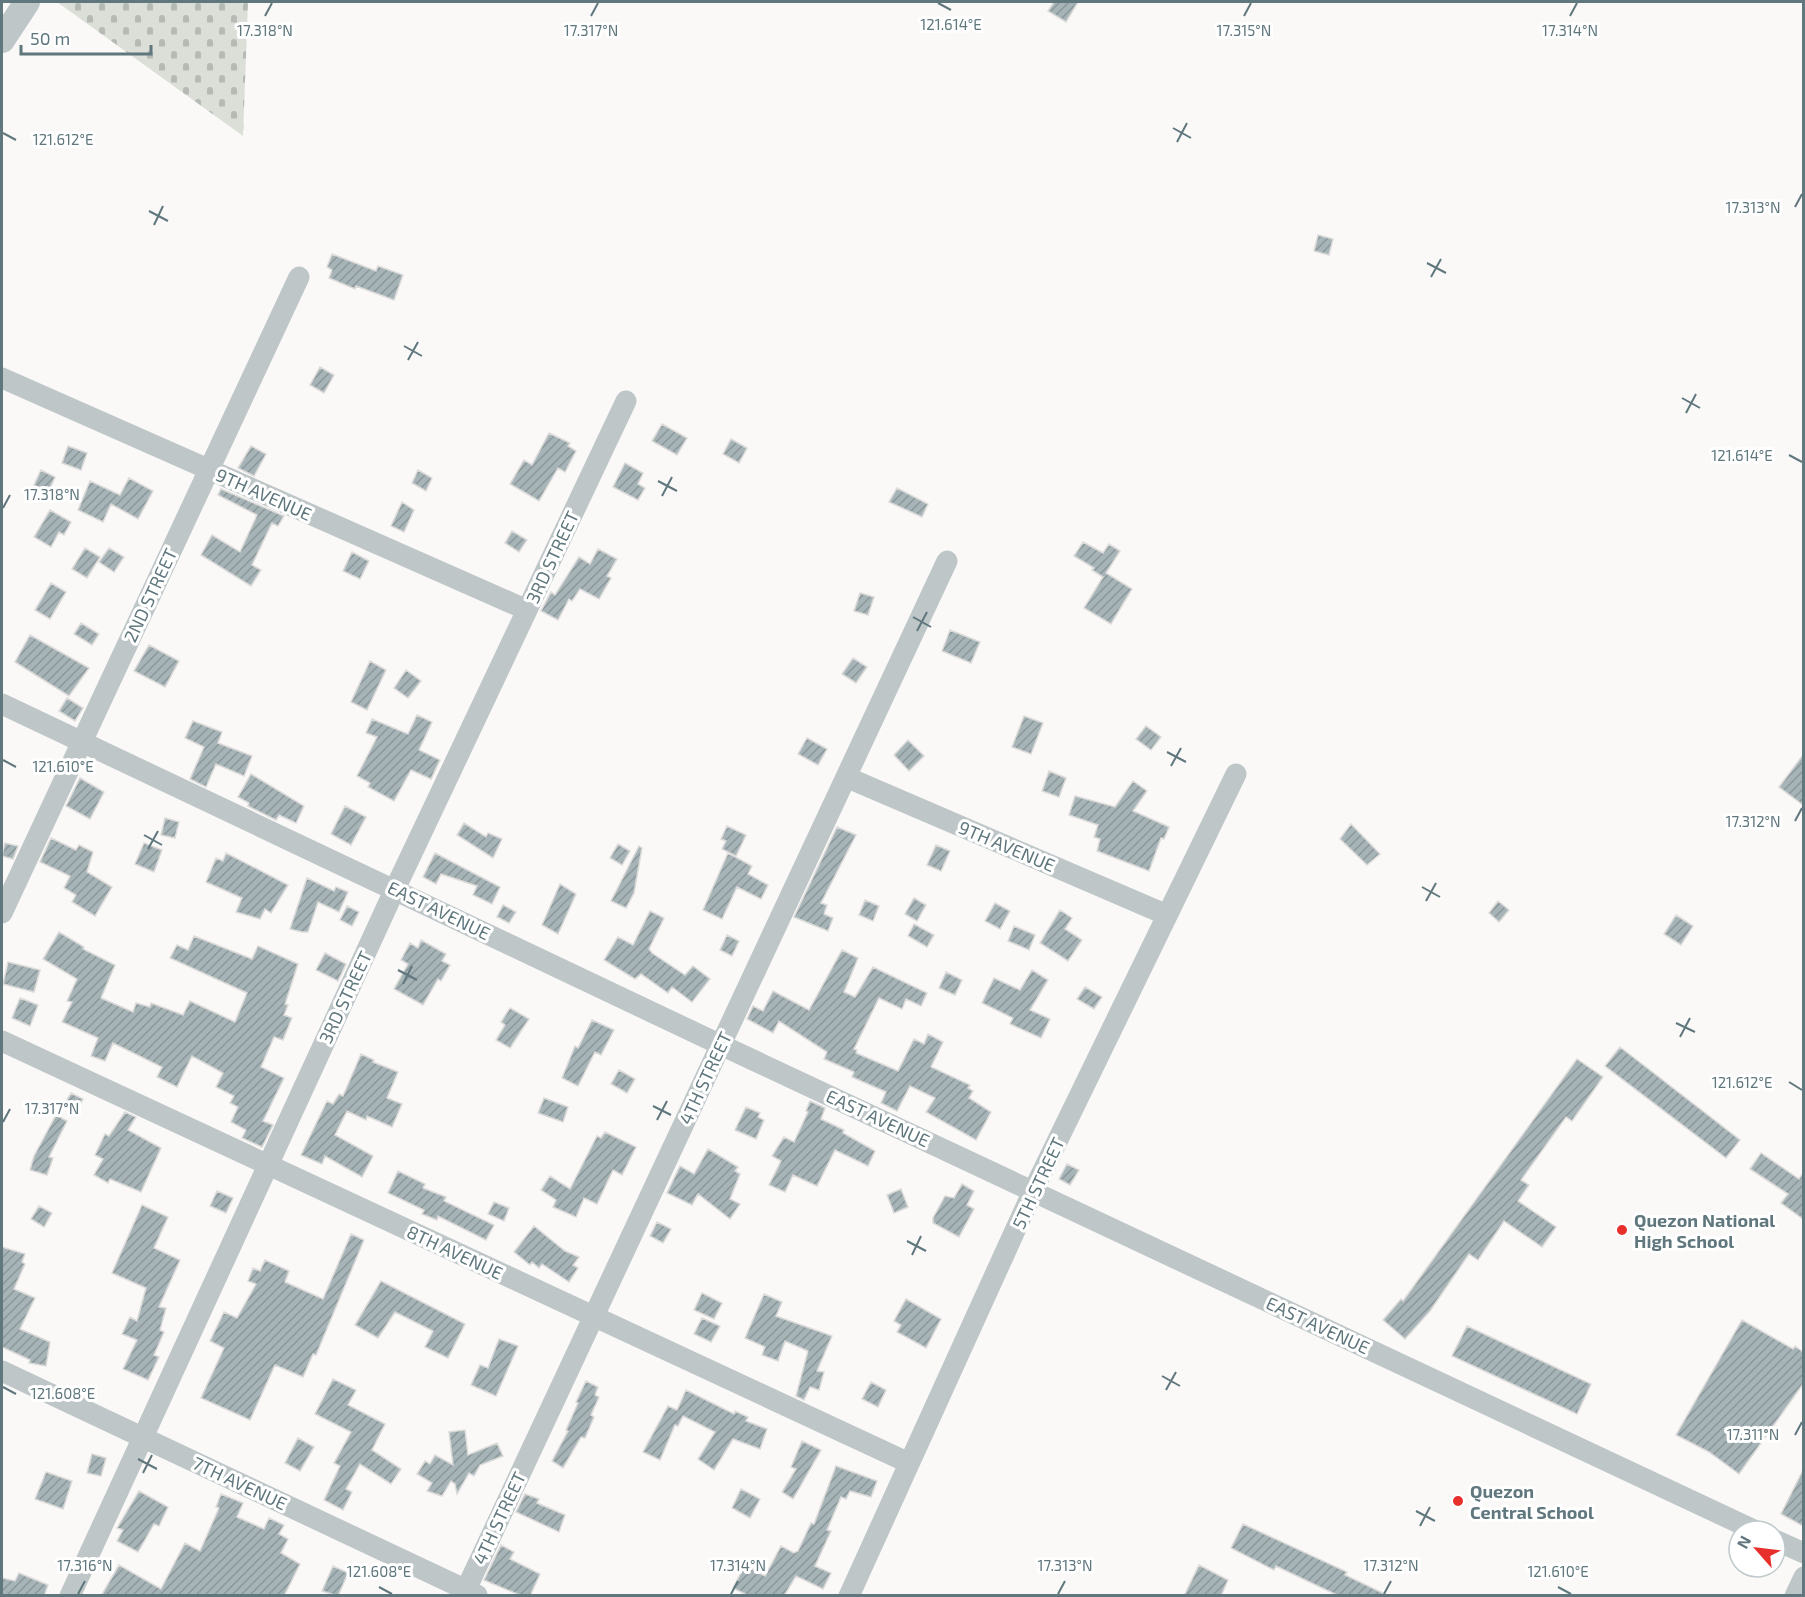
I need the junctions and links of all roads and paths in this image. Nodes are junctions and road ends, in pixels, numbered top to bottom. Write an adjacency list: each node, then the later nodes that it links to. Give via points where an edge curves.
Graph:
1 (27, 2): 2 (street)
2 (2, 40)
3 (298, 277): 6 (street, 2ND STREET)
4 (2, 378): 6 (street, 9TH AVENUE)
5 (626, 401): 8 (street, 3RD STREET)
6 (208, 470): 8 (street, 9TH AVENUE); 10 (street, 2ND STREET)
7 (947, 561): 12 (street, 4TH STREET)
8 (527, 610): 13 (street, 3RD STREET)
9 (2, 704): 10 (street, EAST AVENUE)
10 (82, 741): 13 (street, EAST AVENUE); 14 (street, 2ND STREET)
11 (1236, 774): 15 (street, 5TH STREET)
12 (846, 777): 15 (street, 9TH AVENUE); 17 (street, 4TH STREET)
13 (395, 889): 17 (street, EAST AVENUE); 18 (street, 3RD STREET)
14 (2, 913)
15 (1167, 915): 19 (street, 5TH STREET)
16 (2, 1041): 18 (street, 8TH AVENUE)
17 (721, 1045): 19 (street, EAST AVENUE); 20 (street, 4TH STREET)
18 (268, 1165): 20 (street, 8TH AVENUE); 22 (street, 3RD STREET)
19 (1033, 1191): 23 (street, 5TH STREET); 24 (street, EAST AVENUE)
20 (594, 1316): 23 (street, 8TH AVENUE); 28 (street, 4TH STREET)
21 (2, 1371): 22 (street, 7TH AVENUE)
22 (143, 1438): 28 (street, 7TH AVENUE); 29 (street, 3RD STREET)
23 (909, 1463): 30 (street, 5TH STREET)
24 (1730, 1519)
25 (1787, 1546): 26 (street)
26 (1803, 1553)
27 (1803, 1577): 31 (street)
28 (469, 1594)
29 (70, 1596)
30 (849, 1596)
31 (1795, 1596)

